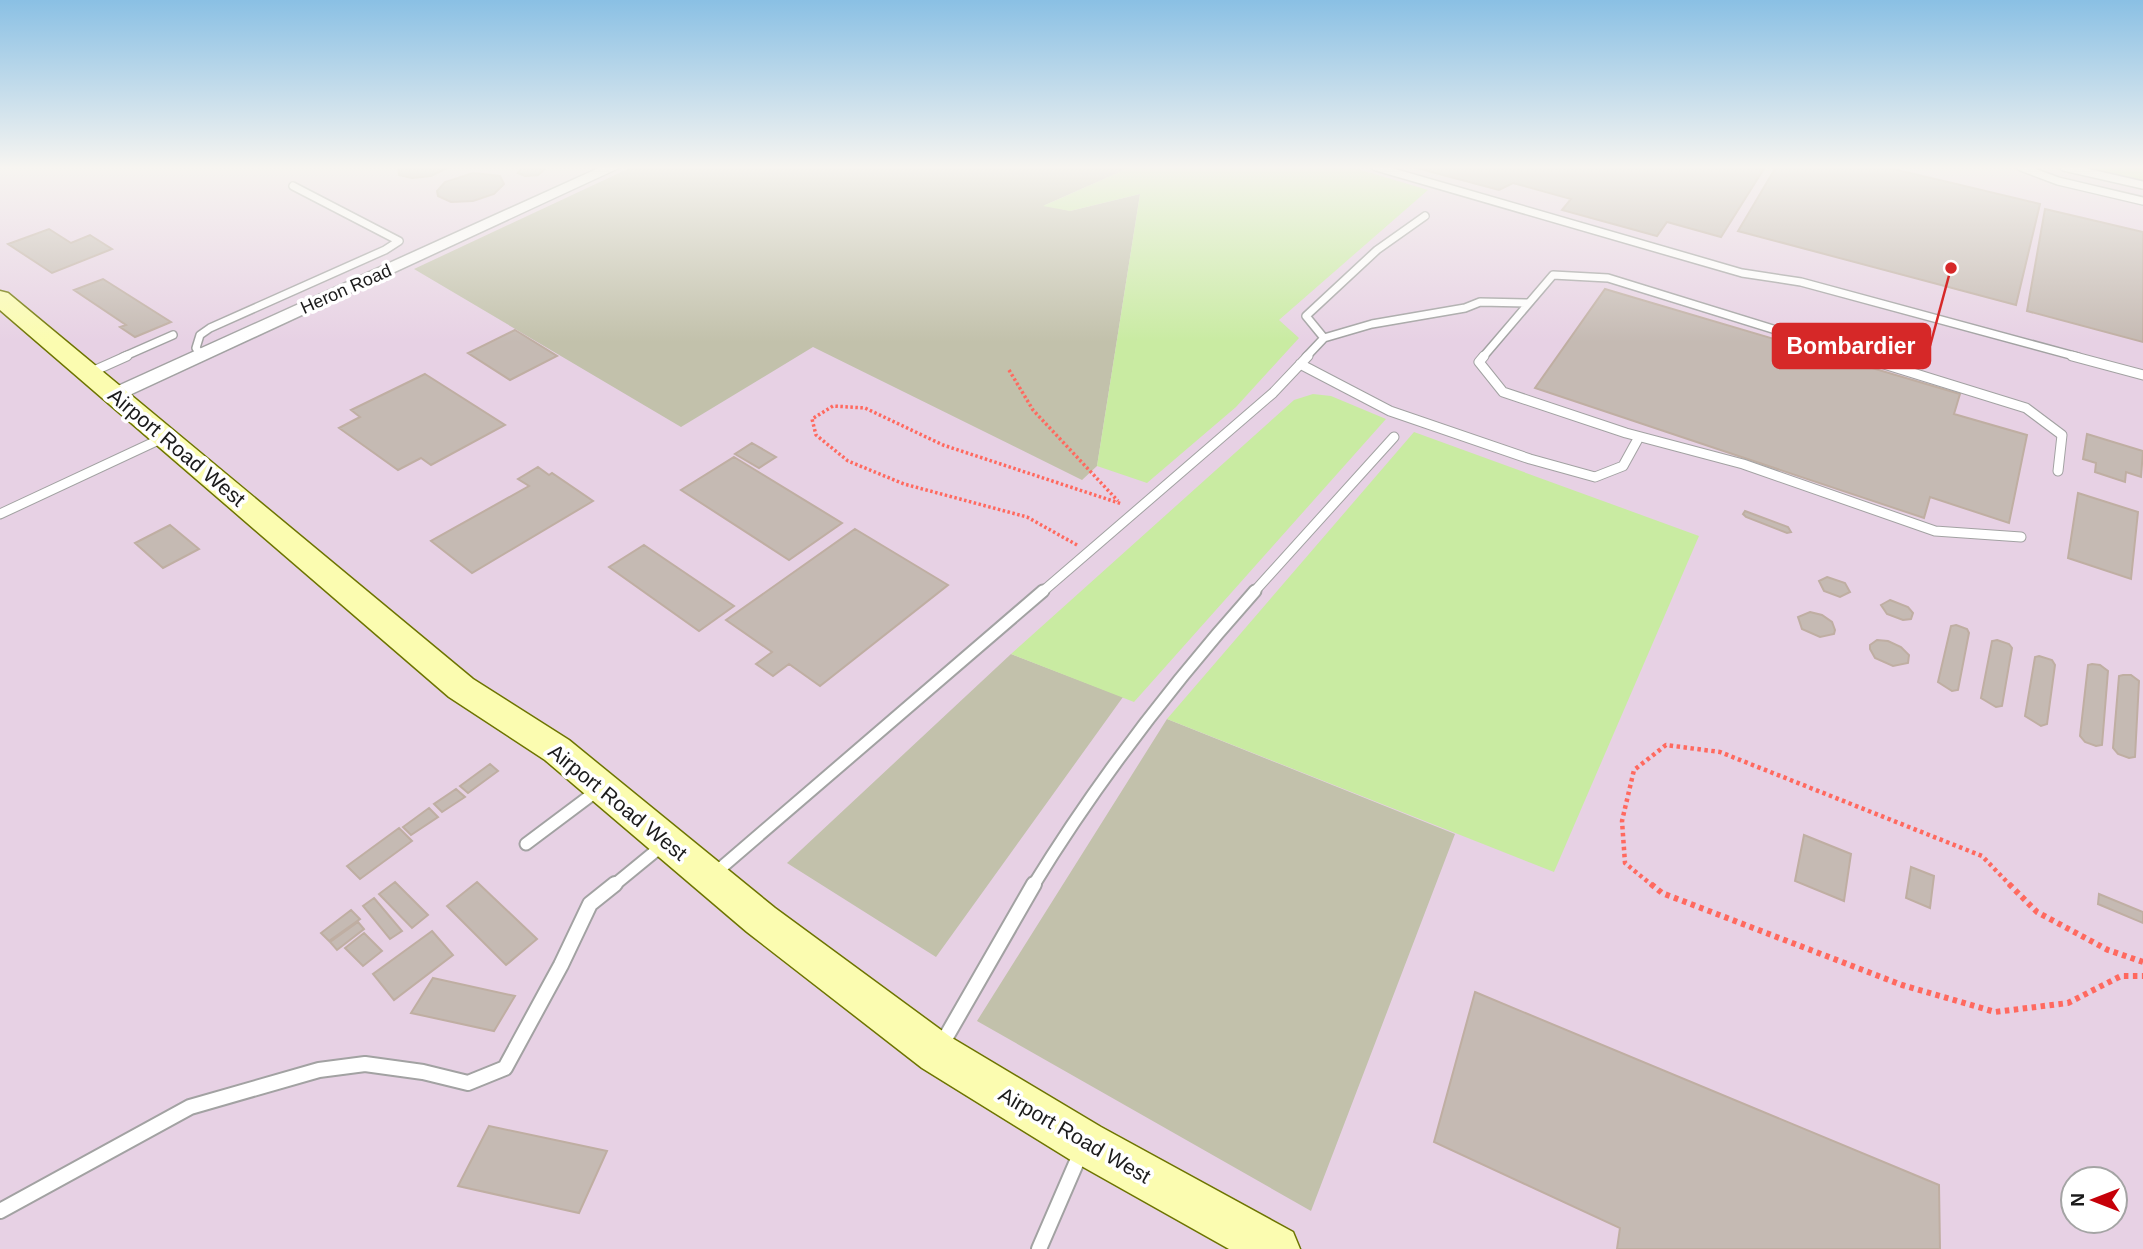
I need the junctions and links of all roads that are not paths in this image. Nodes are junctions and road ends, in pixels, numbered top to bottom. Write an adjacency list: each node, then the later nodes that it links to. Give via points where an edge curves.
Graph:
1 (369, 225): 9 (lane, via 399,241 210,328 200,335 196,348)
2 (486, 225): 9 (street, Heron Road)
3 (1410, 225): 8 (lane, via 1306,316)
4 (1575, 225): 11 (lane, via 1742,274 1801,282)
5 (0, 298): 12 (street, Airport Road West)
6 (1527, 303): 8 (lane, via 1480,302); 13 (lane, via 1479,362 1503,392); 16 (lane, via 1553,275 1608,278 2026,408 2062,435)
7 (173, 335): 12 (lane)
8 (1324, 338): 10 (lane)
9 (201, 355): 12 (street, Heron Road)
10 (1300, 364): 13 (lane, via 1390,411 1595,477 1623,467); 22 (lane, via 1273,393)
11 (2143, 375)
12 (102, 384): 14 (street, Airport Road West)
13 (1639, 436): 18 (lane, via 1743,464 1935,531)
14 (165, 437): 17 (lane); 19 (street, Airport Road West, via 461,688 557,750)
15 (1394, 437): 23 (lane, via 1133,736 1003,933)
16 (2058, 471)
17 (0, 514)
18 (2021, 537)
19 (603, 786): 20 (street, Airport Road West); 21 (lane)
20 (667, 841): 22 (street, Airport Road West); 25 (lane, via 590,904 505,1068 468,1083 365,1064 318,1070 190,1107)
21 (526, 844)
22 (710, 878): 23 (street, Airport Road West)
23 (937, 1053): 24 (street, Airport Road West)
24 (1085, 1143): 26 (lane); 27 (street, Airport Road West)
25 (0, 1211)
26 (1039, 1249)
27 (1276, 1249)

